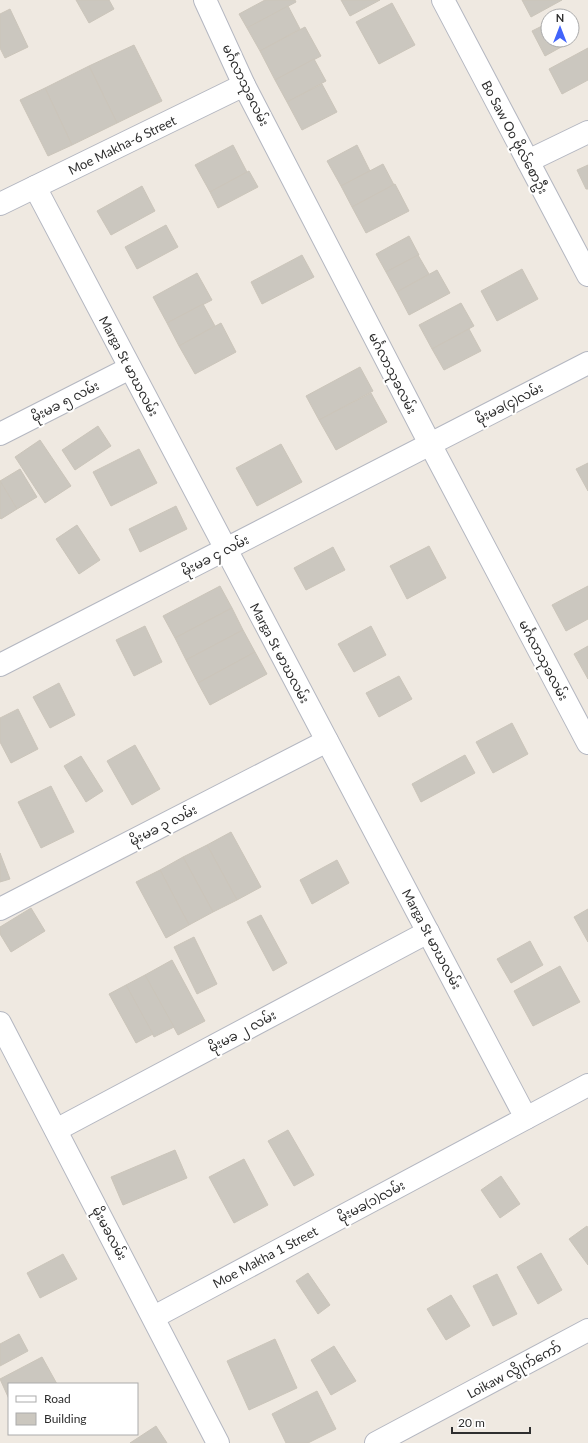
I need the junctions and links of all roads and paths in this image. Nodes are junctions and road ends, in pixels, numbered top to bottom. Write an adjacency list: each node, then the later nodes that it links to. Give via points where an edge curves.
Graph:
1 (205, 0): 3 (street, မင်္ဂလာသုခလမ်း)
2 (442, 0): 5 (street, Bo Saw Oo ဗိုလ်စောဦး)
3 (244, 85): 6 (street, Moe Makha-6 Street); 12 (street, မင်္ဂလာသုခလမ်း)
4 (588, 132): 5 (street)
5 (528, 162): 8 (street, Bo Saw Oo ဗိုလ်စောဦး)
6 (35, 187): 7 (street, Moe Makha-6 Street); 10 (street, Marga St မာဃလမ်း)
7 (0, 204)
8 (588, 275)
9 (588, 363): 12 (street, မိုးမခ(၄)လမ်း)
10 (130, 368): 11 (street, မိုးမခ ၅ လမ်း); 13 (street, Marga St မာဃလမ်း)
11 (0, 434)
12 (430, 444): 13 (street, မိုးမခ ၄ လမ်း); 16 (street, မင်္ဂလာသုခလမ်း)
13 (226, 549): 14 (street, မိုးမခ ၄ လမ်း); 15 (street, Marga St မာဃလမ်း)
14 (0, 665)
15 (327, 741): 17 (street, မိုးမခ ၃ လမ်း); 18 (street, Marga St မာဃလမ်း)
16 (588, 742)
17 (0, 909)
18 (428, 932): 21 (street, Marga St မာဃလမ်း); 22 (street, မိုးမခ ၂ လမ်း)
19 (0, 1023): 22 (street, မိုးမခလမ်း)
20 (588, 1085): 21 (street, Moe Makha 1 Street); 23 (street, မိုးမခ(၁)လမ်း)
21 (526, 1118): 23 (street, Moe Makha 1 Street)
22 (56, 1130): 23 (street, မိုးမခလမ်း)
23 (154, 1317): 25 (street, မိုးမခလမ်း)
24 (588, 1330): 26 (street, Loikaw လွိုက်ကော်)
25 (218, 1443)
26 (376, 1443)

